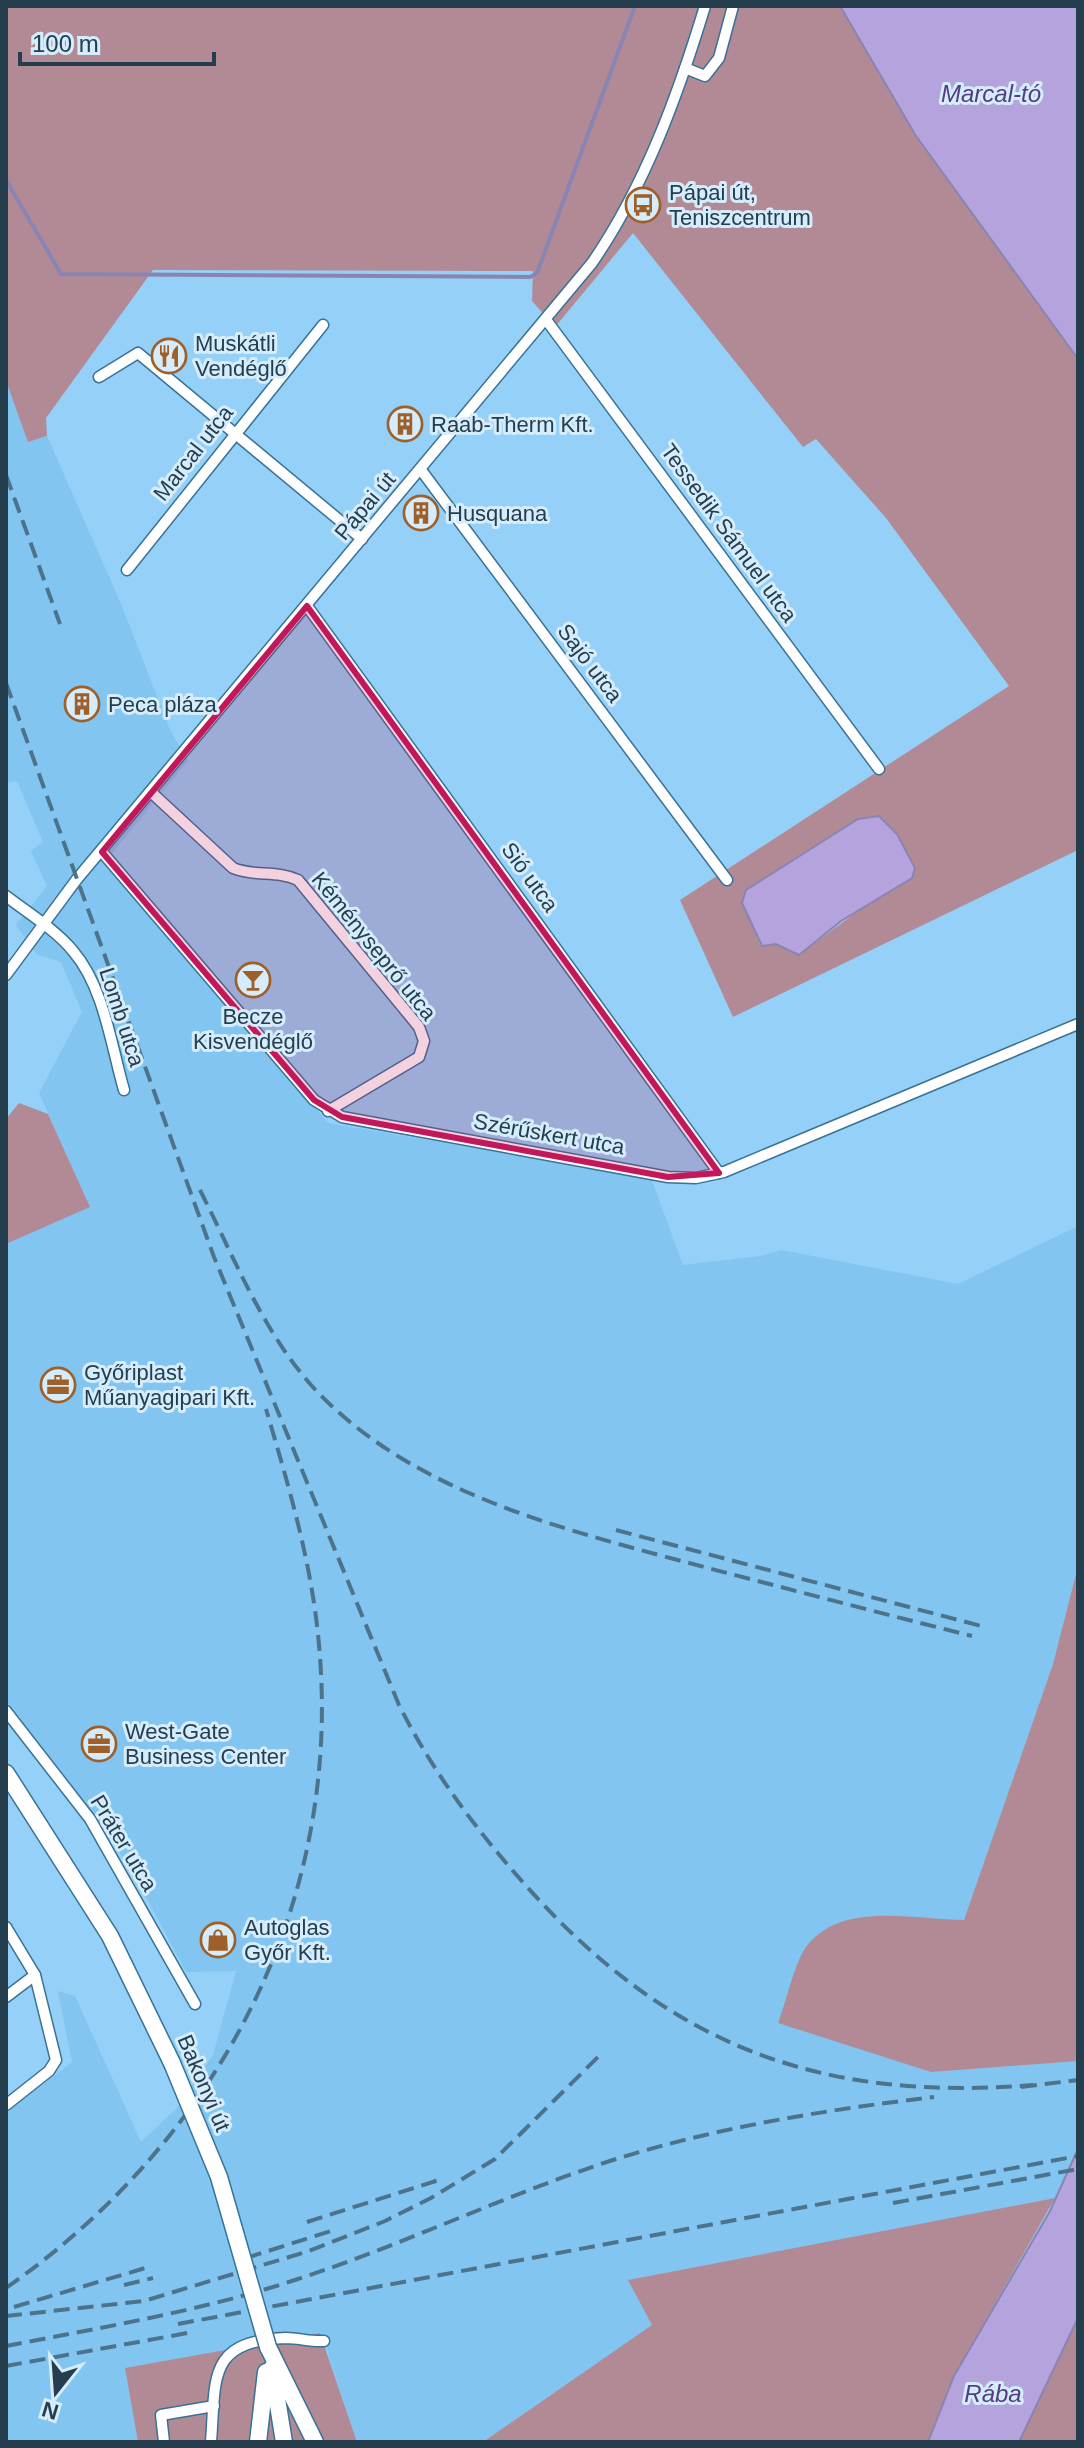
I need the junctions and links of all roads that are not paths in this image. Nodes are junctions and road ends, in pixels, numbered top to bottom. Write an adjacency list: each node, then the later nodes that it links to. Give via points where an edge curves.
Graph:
1 (705, 6): 3 (street, Pápai út)
2 (733, 6): 3 (street, via 719,58 705,76)
3 (685, 68): 4 (street, Pápai út, via 621,221)
4 (547, 321): 8 (street, Pápai út); 12 (street, Tessedik Sámuel utca)
5 (323, 325): 7 (street, Marcal utca)
6 (99, 377): 7 (street, via 138,353)
7 (233, 433): 9 (street); 10 (street, Marcal utca)
8 (421, 470): 9 (street, Pápai út); 15 (street, Sajó utca)
9 (362, 539): 11 (street, Pápai út)
10 (127, 570)
11 (307, 606): 13 (street, Pápai út); 22 (street, Sió utca)
12 (879, 769)
13 (152, 793): 14 (street, Pápai út); 21 (street, Kéményseprő utca, via 233,868 298,880 419,1027 424,1041 419,1057)
14 (102, 852): 17 (street, Pápai út); 21 (street, Szérűskert utca)
15 (727, 880)
16 (6, 896): 17 (street, Lomb utca)
17 (41, 925): 18 (street, Pápai út); 20 (street, Lomb utca, via 84,964)
18 (6, 975)
19 (1078, 1024): 22 (street, Szérűskert utca)
20 (124, 1090)
21 (328, 1111): 22 (street, Szérűskert utca, via 668,1177)
22 (719, 1173)
23 (6, 1711): 28 (street, Práter utca, via 90,1819)
24 (6, 1773): 31 (main road, Bakonyi út, bridge, via 110,1936 172,2063 219,2177)
25 (6, 1927): 26 (street)
26 (35, 1975): 27 (street); 29 (street, via 56,2060)
27 (6, 1997)
28 (195, 2004)
29 (6, 2105)
30 (324, 2341): 32 (street, via 288,2338 237,2346 223,2358)
31 (268, 2347): 35 (main road); 36 (main road, Bakonyi út); 37 (main road)
32 (214, 2406): 33 (street, via 161,2415); 34 (street)
33 (164, 2442)
34 (211, 2442)
35 (258, 2442)
36 (284, 2442)
37 (315, 2442)

